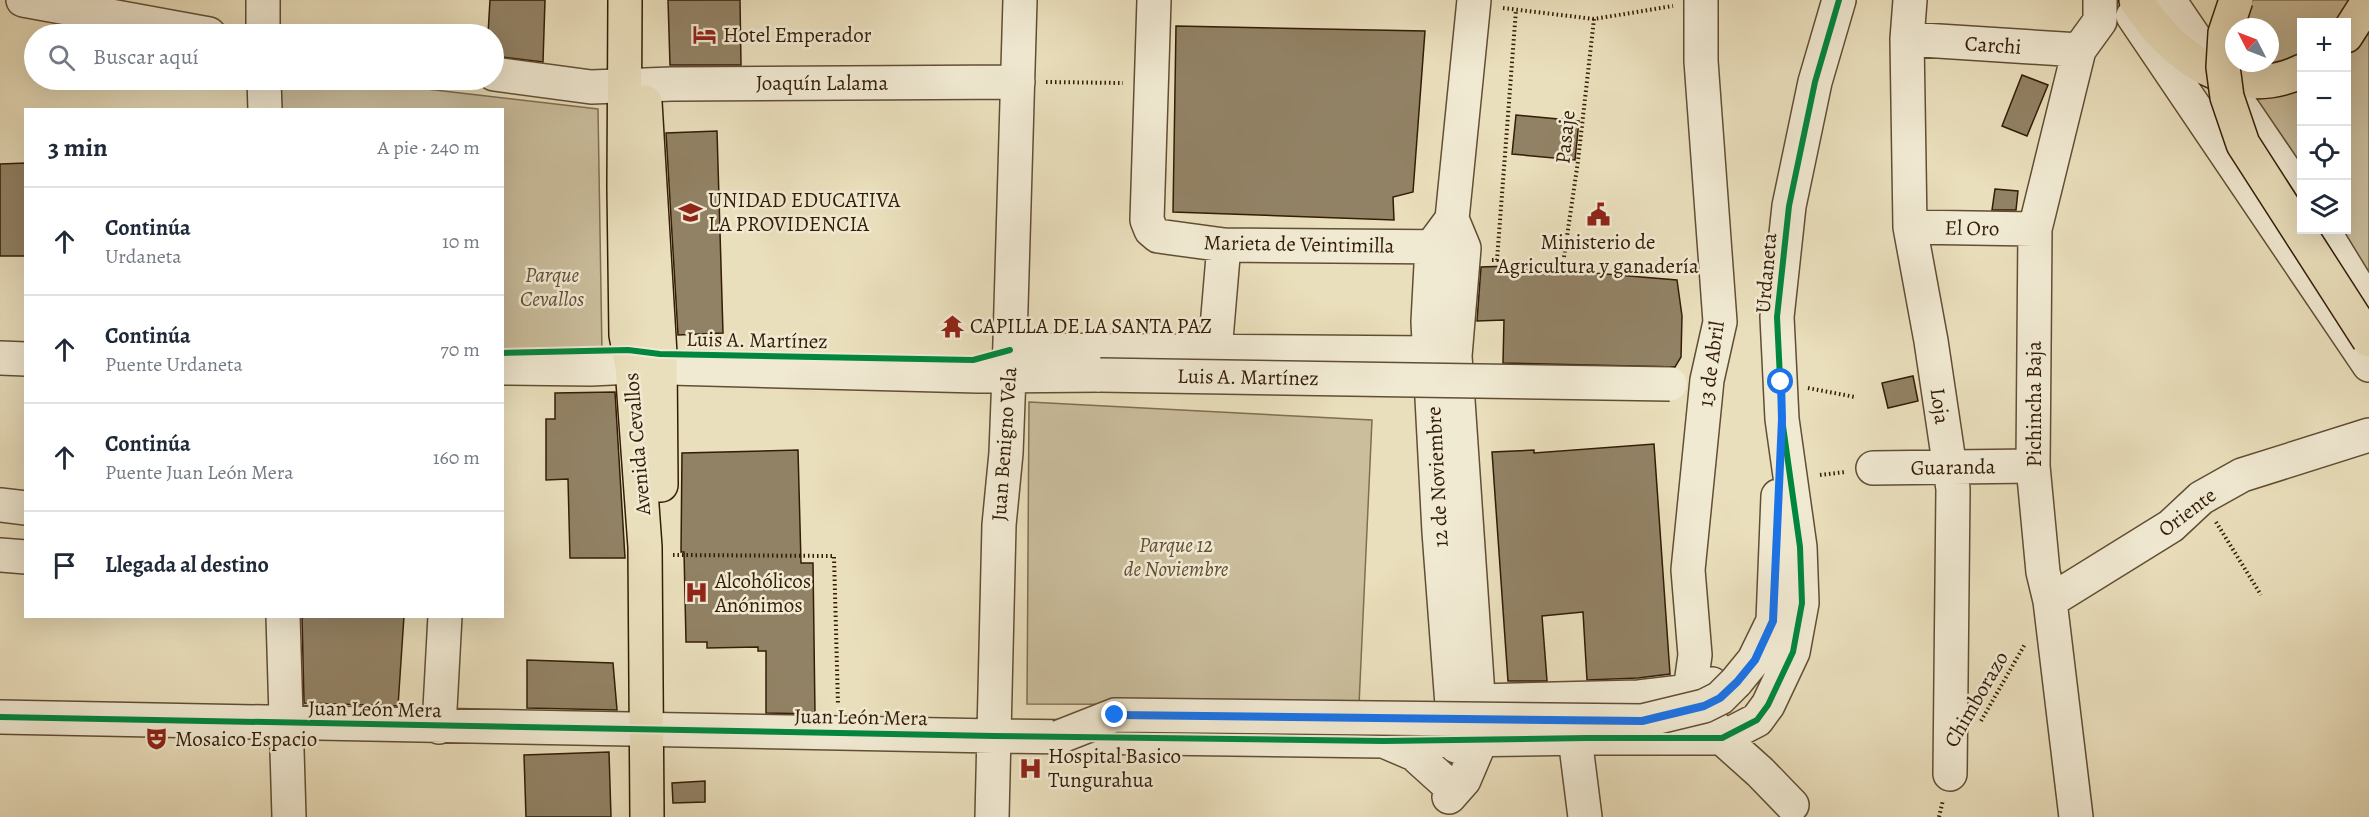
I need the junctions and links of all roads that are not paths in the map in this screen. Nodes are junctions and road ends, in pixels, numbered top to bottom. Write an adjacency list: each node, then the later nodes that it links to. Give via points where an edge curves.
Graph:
1 (23, 0): 17 (street)
2 (263, 0): 18 (street)
3 (625, 0): 26 (main road, Avenida Cevallos)
4 (645, 0): 26 (main road, Avenida Cevallos)
5 (1020, 0): 25 (street, Juan Benigno Vela)
6 (1154, 0): 34 (street, Marieta de Veintimilla, via 1147,220 1150,230 1158,236)
7 (1839, 0): 47 (street, Urdaneta, via 1815,82 1789,206 1777,317)
8 (1910, 0): 20 (street, Loja)
9 (2100, 0): 21 (street, Pichincha Baja, via 2100,21)
10 (2122, 0): 43 (street)
11 (2136, 0): 24 (main road, via 2158,31 2181,53)
12 (2169, 0): 24 (street)
13 (2236, 0): 37 (main road, bridge, via 2225,33 2223,67 2243,144)
14 (1701, 1): 46 (street, 13 de Abril, via 1701,61 1720,322)
15 (1474, 2): 33 (street, 12 de Noviembre)
16 (2368, 3): 19 (main road)
17 (154, 24)
18 (263, 24)
19 (2351, 28)
20 (1907, 39): 21 (street, Carchi); 30 (street, Loja)
21 (2079, 50): 31 (street, Pichincha Baja)
22 (2298, 72): 24 (main road, via 2270,82)
23 (504, 75): 26 (street, Joaquín Lalama, via 591,87)
24 (2220, 76): 29 (street)
25 (1018, 82): 26 (street, Joaquín Lalama); 42 (street, Juan Benigno Vela)
26 (634, 85): 45 (main road, Avenida Cevallos, via 660,354)
27 (264, 90): 28 (street)
28 (265, 108)
29 (2297, 190)
30 (1910, 227): 31 (street, El Oro); 51 (street, Loja)
31 (2035, 229): 49 (street, Pichincha Baja)
32 (2326, 234): 36 (street)
33 (1460, 242): 35 (street, Marieta de Veintimilla); 39 (street, 12 de Noviembre)
34 (1224, 245): 35 (street, Marieta de Veintimilla); 38 (street)
35 (1432, 246): 39 (street, 12 de Noviembre, via 1428,322)
36 (2369, 305)
37 (2369, 340)
38 (1215, 351): 39 (street, Luis A. Martínez); 42 (street, Luis A. Martínez)
39 (1443, 354): 62 (street, 12 de Noviembre); 73 (street, 12 de Noviembre, via 1439,532 1452,705)
40 (0, 358): 41 (street)
41 (24, 359)
42 (1010, 363): 45 (street, Luis A. Martínez); 46 (street, Luis A. Martínez, bridge, via 1100,375 1670,384); 68 (street, Juan Benigno Vela, via 999,525)
43 (2369, 365)
44 (504, 368): 45 (street, Luis A. Martínez)
45 (645, 368): 67 (main road, Avenida Cevallos, via 645,547); 67 (main road, Avenida Cevallos, via 663,555)
46 (1707, 380): 59 (street, 13 de Abril, via 1688,570)
47 (1782, 419): 60 (street, via 1773,621 1755,660); 64 (street, Urdaneta, via 1800,547 1802,603 1793,652 1768,705)
48 (2369, 435): 56 (street, Oriente, via 2242,475 2201,498 2171,526)
49 (2032, 466): 51 (street, Guaranda); 56 (street, Pichincha Baja, via 2043,572)
50 (1873, 468): 51 (street, Guaranda)
51 (1949, 468): 74 (street, Loja, via 1953,489)
52 (0, 505): 53 (street)
53 (24, 508)
54 (0, 555): 55 (street)
55 (24, 557)
56 (2050, 601): 82 (street, Pichincha Baja)
57 (283, 618): 65 (street)
58 (445, 618): 66 (street)
59 (1695, 655): 60 (street); 61 (street, 13 de Abril)
60 (1729, 681): 61 (street); 64 (street); 69 (street, bridge, via 1720,698 1704,706 1642,721 1115,715)
61 (1690, 691): 62 (street, via 1639,698); 71 (street)
62 (1478, 702): 73 (street, 12 de Noviembre)
63 (0, 717): 65 (street, Juan León Mera)
64 (1756, 720): 71 (street, Urdaneta); 76 (street)
65 (287, 723): 66 (street, Juan León Mera); 77 (street)
66 (438, 727): 67 (street, Juan León Mera)
67 (657, 730): 68 (street, Juan León Mera); 78 (main road, Avenida Cevallos); 79 (main road, Avenida Cevallos)
68 (993, 736): 69 (street, Juan León Mera); 80 (street, Juan Benigno Vela)
69 (1059, 736): 72 (street, Juan León Mera)
70 (1575, 738): 71 (street, Juan León Mera); 73 (street, Juan León Mera); 81 (street)
71 (1722, 738): 76 (street)
72 (1384, 741): 73 (street, Juan León Mera); 75 (street, via 1414,754)
73 (1469, 741): 75 (street, via 1464,780)
74 (1950, 774)
75 (1447, 799)
76 (1795, 811)
77 (289, 817)
78 (647, 817)
79 (669, 817)
80 (992, 817)
81 (1585, 817)
82 (2076, 817)

